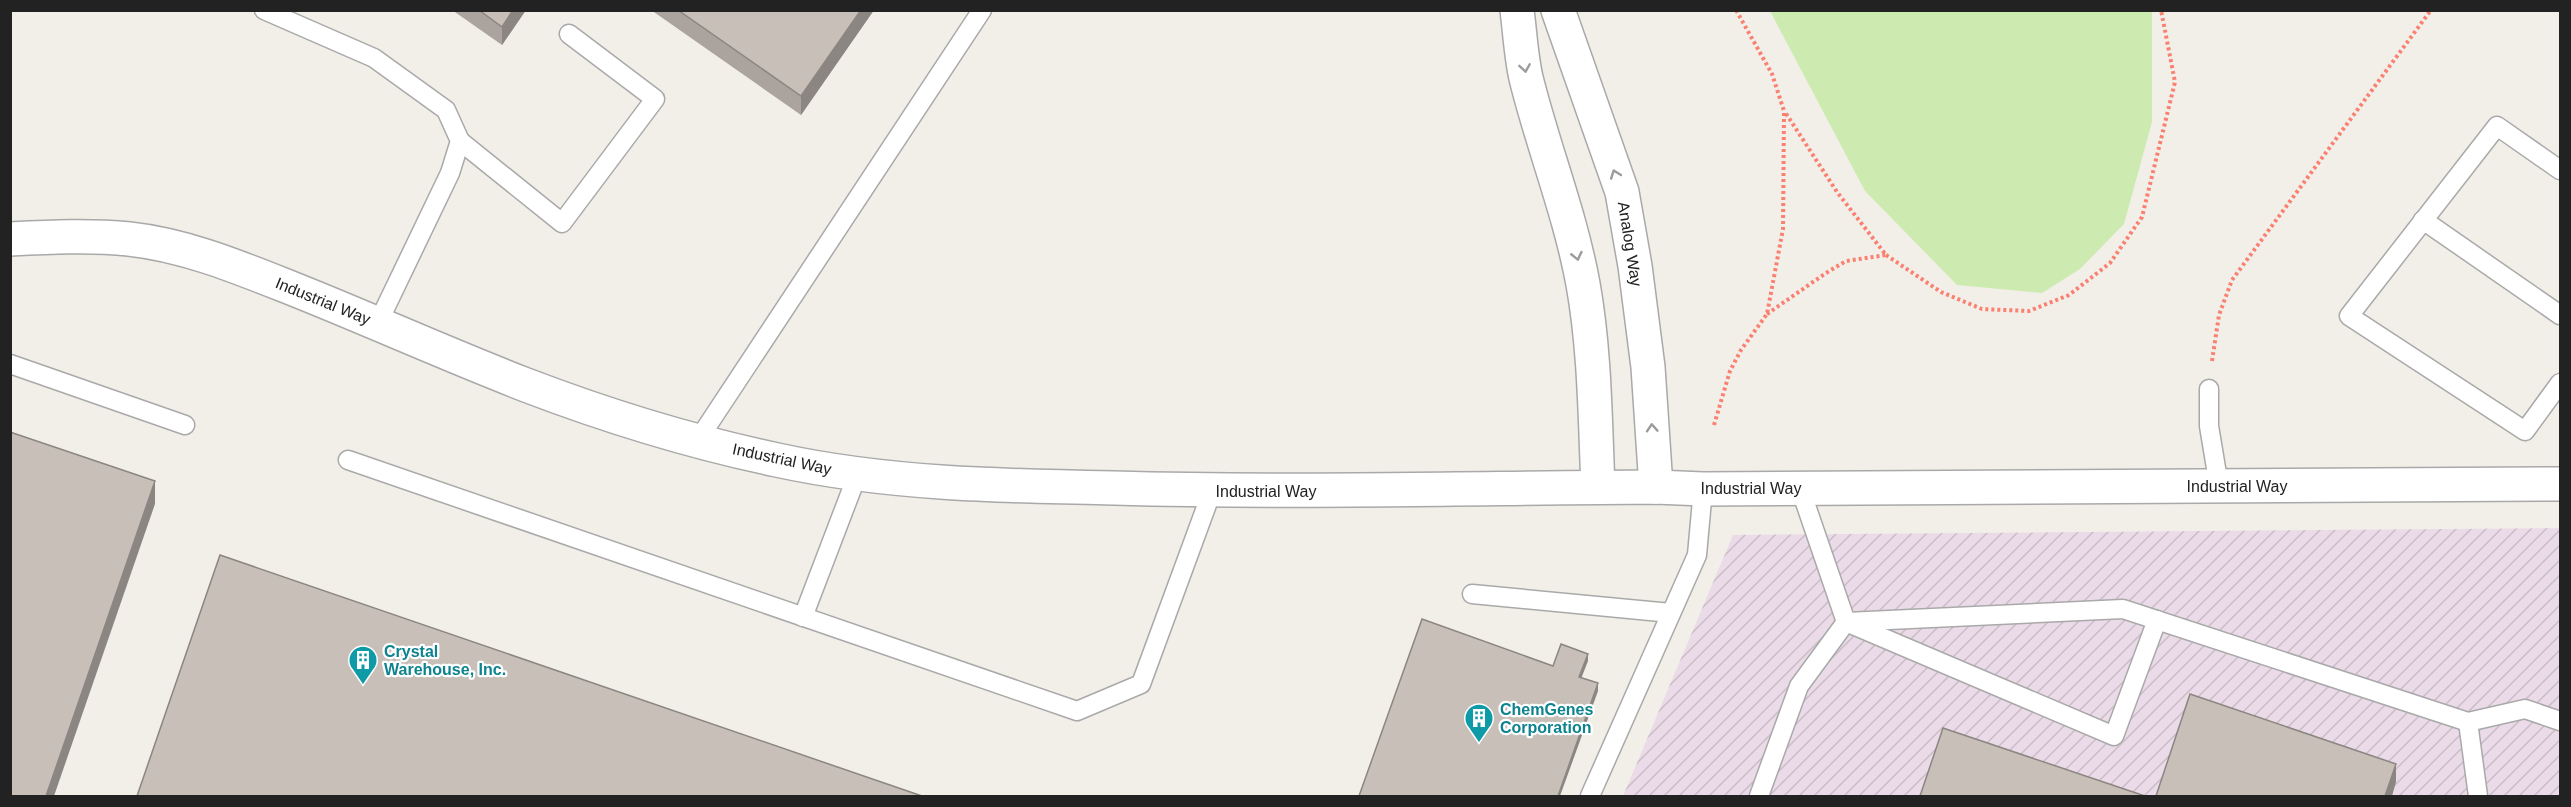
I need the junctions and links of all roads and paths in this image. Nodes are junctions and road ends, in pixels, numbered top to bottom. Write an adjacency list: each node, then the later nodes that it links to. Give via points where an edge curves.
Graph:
1 (264, 10): 10 (lane, via 374,57 446,110)
2 (982, 10): 23 (lane)
3 (1516, 10): 28 (street, one-way to 28, via 1526,76 1563,196 1583,284 1593,357)
4 (1558, 10): 29 (street, Analog Way, one-way to 4, via 1648,367 1622,192)
5 (1736, 10): 9 (path, via 1772,74)
6 (2161, 10): 14 (path, via 2175,81 2142,217 2110,263 2069,295 2029,310 2006,310 1983,309 1941,292)
7 (2432, 10): 20 (path, via 2232,280 2219,315)
8 (569, 34): 10 (lane, via 655,99 562,223)
9 (1784, 111): 14 (path, via 1837,192); 15 (path, via 1783,229)
10 (460, 141): 17 (lane, via 450,173)
11 (2560, 170): 12 (lane, via 2497,126)
12 (2423, 220): 16 (lane); 19 (lane, via 2349,316 2525,431)
13 (10, 239): 17 (street, Industrial Way, via 94,237 167,246 228,263)
14 (1886, 255): 15 (path, via 1846,261)
15 (1767, 314): 22 (path, via 1730,371)
16 (2560, 315)
17 (378, 323): 23 (street, Industrial Way, via 524,384)
18 (10, 364): 21 (lane)
19 (2560, 383)
20 (2209, 389): 27 (lane, via 2209,426)
21 (185, 425)
22 (1714, 425)
23 (698, 440): 25 (street, Industrial Way, via 777,460)
24 (348, 460): 35 (lane)
25 (858, 473): 32 (street, Industrial Way, via 1008,486); 35 (lane)
26 (2560, 484): 27 (street, Industrial Way)
27 (2219, 486): 30 (street, Industrial Way)
28 (1598, 487): 29 (street, Industrial Way); 32 (street, Industrial Way)
29 (1656, 487): 31 (street, Industrial Way)
30 (1800, 488): 31 (street, Industrial Way); 37 (lane)
31 (1703, 489): 34 (lane, via 1697,555)
32 (1212, 491): 35 (lane, via 1141,684 1077,711)
33 (1472, 594): 34 (lane)
34 (1671, 613): 40 (lane)
35 (803, 617)
36 (2157, 620): 37 (lane, via 2123,609); 37 (lane, via 2114,736); 39 (lane)
37 (1846, 622): 41 (lane, via 1799,686)
38 (2560, 721): 39 (lane, via 2525,709)
39 (2468, 722): 42 (lane)
40 (1590, 796)
41 (1759, 796)
42 (2478, 796)

